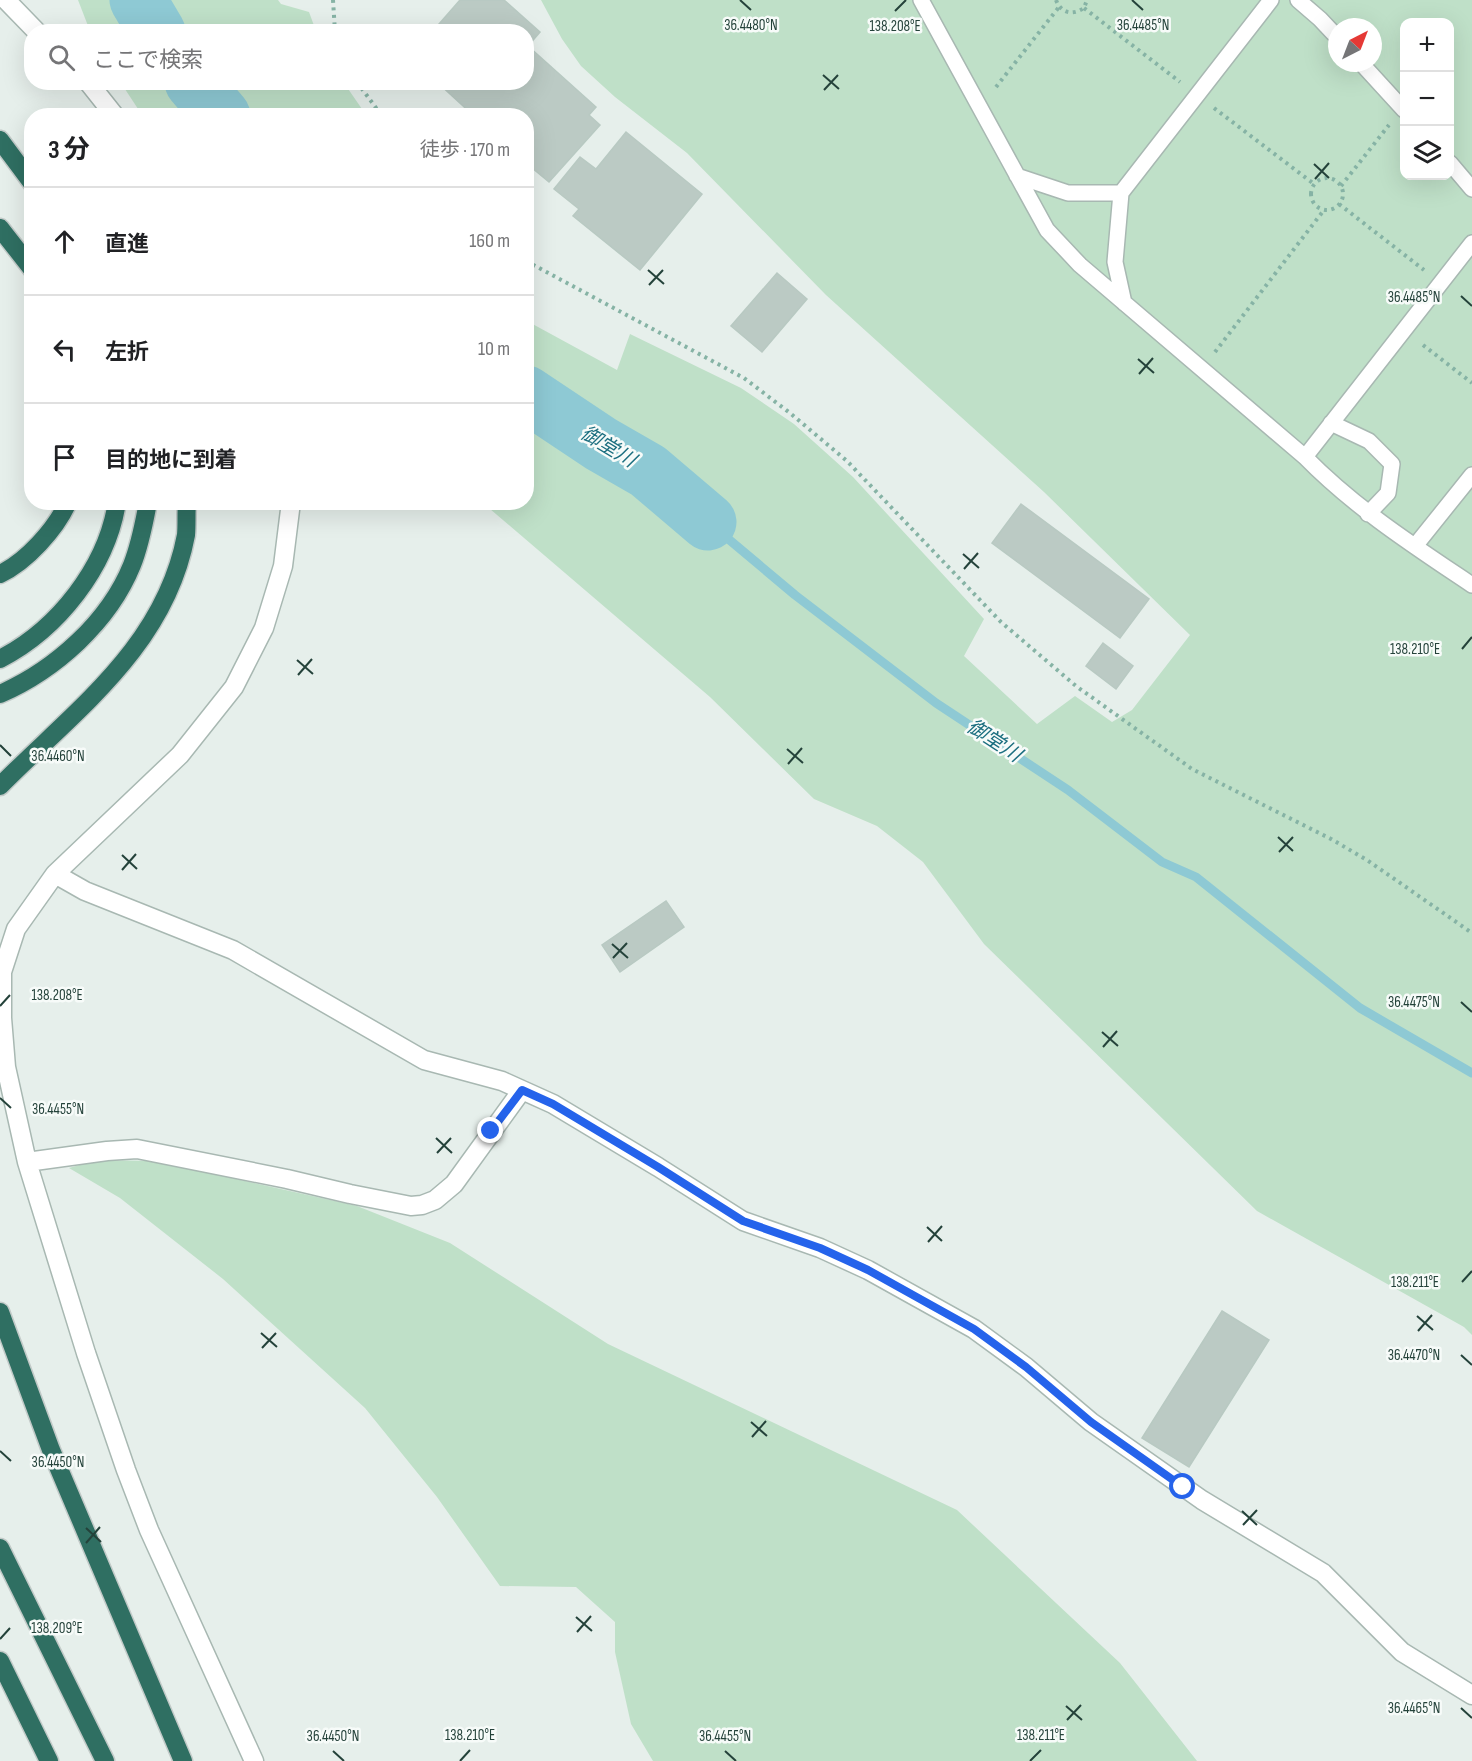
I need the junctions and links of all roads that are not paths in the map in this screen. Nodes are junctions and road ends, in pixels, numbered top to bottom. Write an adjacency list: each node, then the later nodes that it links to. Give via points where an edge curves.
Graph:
1 (6, 0): 5 (street)
2 (921, 0): 14 (lane)
3 (1271, 0): 16 (lane)
4 (1298, 0): 6 (lane)
5 (29, 24)
6 (1328, 27)
7 (1369, 72): 9 (lane)
8 (94, 90): 10 (street)
9 (1400, 105)
10 (108, 108)
11 (0, 140): 13 (highway)
12 (1454, 169): 15 (lane)
13 (24, 172)
14 (1017, 176): 16 (lane, via 1068,193); 20 (lane, via 1047,230)
15 (1472, 189)
16 (1121, 193): 20 (lane, via 1115,261)
17 (0, 228): 19 (highway)
18 (1472, 243): 21 (lane)
19 (24, 260)
20 (1124, 303): 22 (lane)
21 (1331, 423): 22 (lane); 29 (lane, via 1369,441 1392,464 1388,493)
22 (1305, 457): 29 (lane)
23 (1472, 475): 30 (lane)
24 (65, 510): 31 (highway, via 38,546)
25 (116, 510): 33 (highway, via 99,557 79,590 52,621)
26 (146, 510): 34 (highway, via 131,566 111,602 86,634 52,664)
27 (186, 510): 35 (highway, via 186,533 176,573 161,609 138,645 110,679)
28 (290, 510): 36 (street, via 283,566 264,628 234,687 180,755)
29 (1368, 514): 30 (lane)
30 (1415, 546): 32 (lane)
31 (0, 574)
32 (1472, 585)
33 (0, 659)
34 (0, 694)
35 (0, 786)
36 (55, 874): 37 (street, via 85,891 233,950 424,1060); 38 (street, via 16,929 2,972 6,1067)
37 (522, 1090): 38 (street, via 454,1184 422,1205 411,1206 137,1149); 42 (street, via 553,1104 743,1221 858,1265 974,1329 1091,1422 1202,1500 1323,1573 1402,1652)
38 (27, 1162): 46 (street, via 126,1470 149,1530)
39 (0, 1312): 45 (highway, via 51,1450)
40 (0, 1548): 44 (highway)
41 (0, 1661): 43 (highway)
42 (1472, 1695)
43 (49, 1761)
44 (105, 1761)
45 (183, 1761)
46 (254, 1761)

